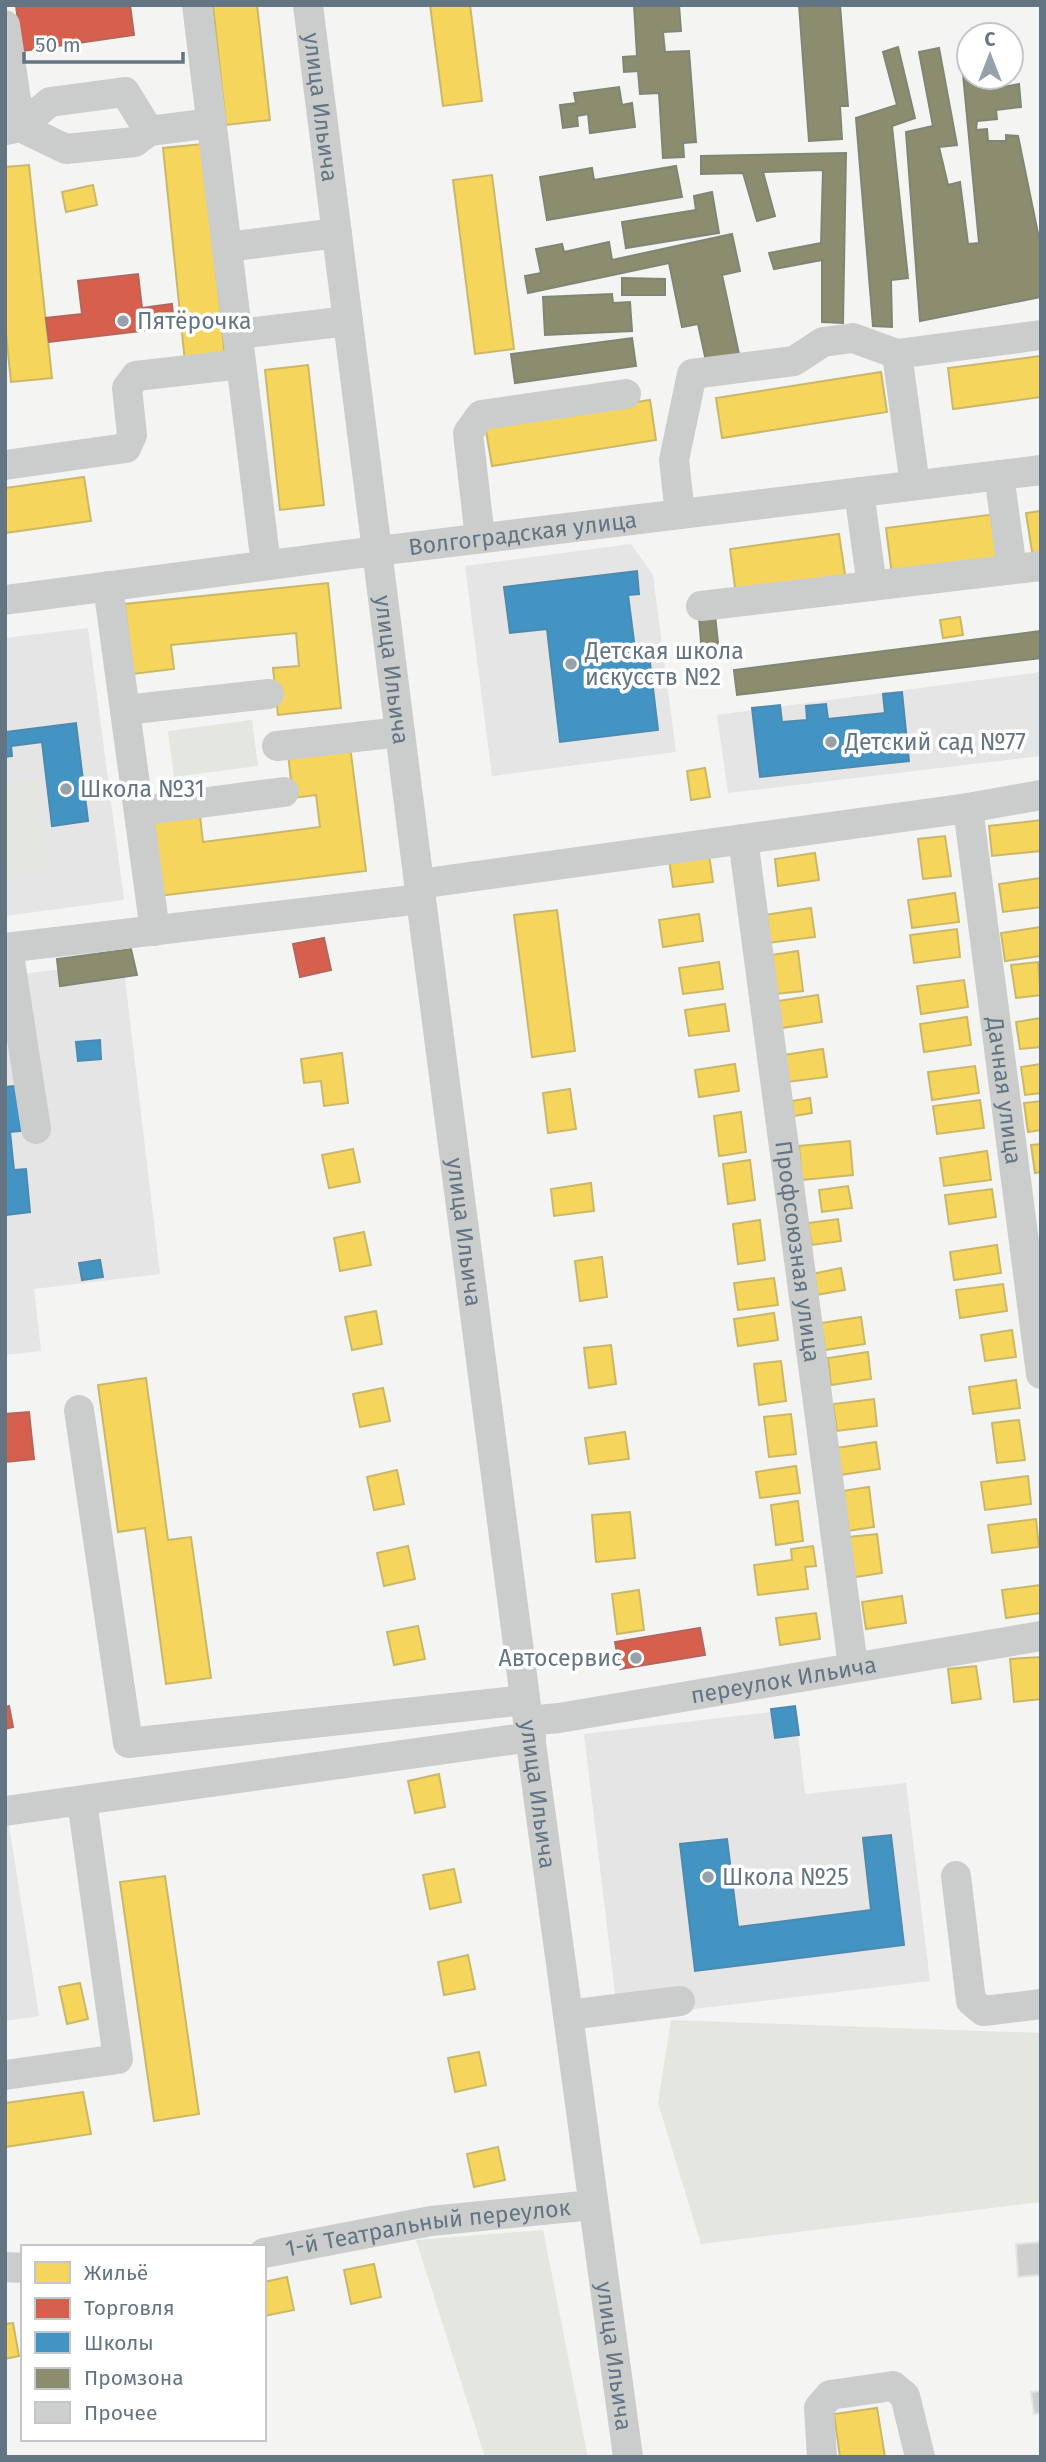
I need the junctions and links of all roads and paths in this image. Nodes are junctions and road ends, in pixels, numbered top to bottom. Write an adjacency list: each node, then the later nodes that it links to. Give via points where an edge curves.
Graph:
1 (197, 5): 4 (street)
2 (308, 5): 7 (street, улица Ильича)
3 (5, 25): 5 (street)
4 (212, 123): 6 (street); 8 (street)
5 (12, 128): 6 (street, via 66,149 135,142); 6 (street, via 50,102 125,92)
6 (149, 131)
7 (337, 233): 8 (street); 9 (street, улица Ильича)
8 (227, 247): 10 (street)
9 (348, 321): 10 (street); 22 (street, улица Ильича)
10 (238, 334): 13 (street)
11 (1041, 335): 12 (street)
12 (897, 354): 18 (street); 20 (street, via 853,338 823,342 794,361 692,374 674,460)
13 (241, 364): 15 (street, via 136,376 127,388 132,435 126,448); 23 (street)
14 (626, 394): 21 (street, via 481,415 468,433)
15 (5, 465)
16 (1041, 470): 17 (street, Волгоградская улица)
17 (999, 475): 18 (street, Волгоградская улица); 24 (street)
18 (915, 485): 19 (street, Волгоградская улица)
19 (859, 492): 20 (street, Волгоградская улица); 26 (street)
20 (680, 514): 21 (street, Волгоградская улица)
21 (480, 538): 22 (street, Волгоградская улица)
22 (377, 551): 23 (street, Волгоградская улица); 31 (street, улица Ильича)
23 (266, 565): 25 (street, Волгоградская улица)
24 (1026, 568): 26 (street)
25 (108, 586): 27 (street, Волгоградская улица); 30 (street)
26 (872, 586): 28 (street)
27 (5, 600)
28 (701, 606)
29 (269, 694): 30 (street)
30 (125, 710): 36 (street)
31 (400, 732): 32 (street); 38 (street, улица Ильича)
32 (276, 746)
33 (284, 792): 36 (street)
34 (1041, 795): 35 (street)
35 (968, 808): 37 (street); 43 (street, Дачная улица)
36 (139, 811): 39 (street)
37 (743, 839): 38 (street); 46 (street, Профсоюзная улица)
38 (420, 892): 39 (street); 47 (street, улица Ильича)
39 (155, 930): 40 (street)
40 (7, 948): 41 (street)
41 (17, 1081): 42 (street)
42 (36, 1129)
43 (1041, 1374)
44 (79, 1410): 47 (street, via 128,1744)
45 (1041, 1636): 46 (street, переулок Ильича)
46 (853, 1666): 47 (street, переулок Ильича, via 559,1718)
47 (528, 1719): 48 (street); 53 (street, улица Ильича)
48 (82, 1801): 49 (street); 54 (street, via 118,2059)
49 (5, 1811)
50 (956, 1876): 52 (street, via 971,2001 983,2011)
51 (680, 2001): 53 (street)
52 (1041, 2004)
53 (568, 2015): 55 (street, улица Ильича)
54 (5, 2075)
55 (593, 2205): 56 (street, 1-й Театральный переулок, via 431,2221); 57 (street, улица Ильича)
56 (266, 2253)
57 (628, 2457)
58 (822, 2457): 59 (street, via 818,2408 830,2395 893,2386 905,2396)
59 (920, 2457)

